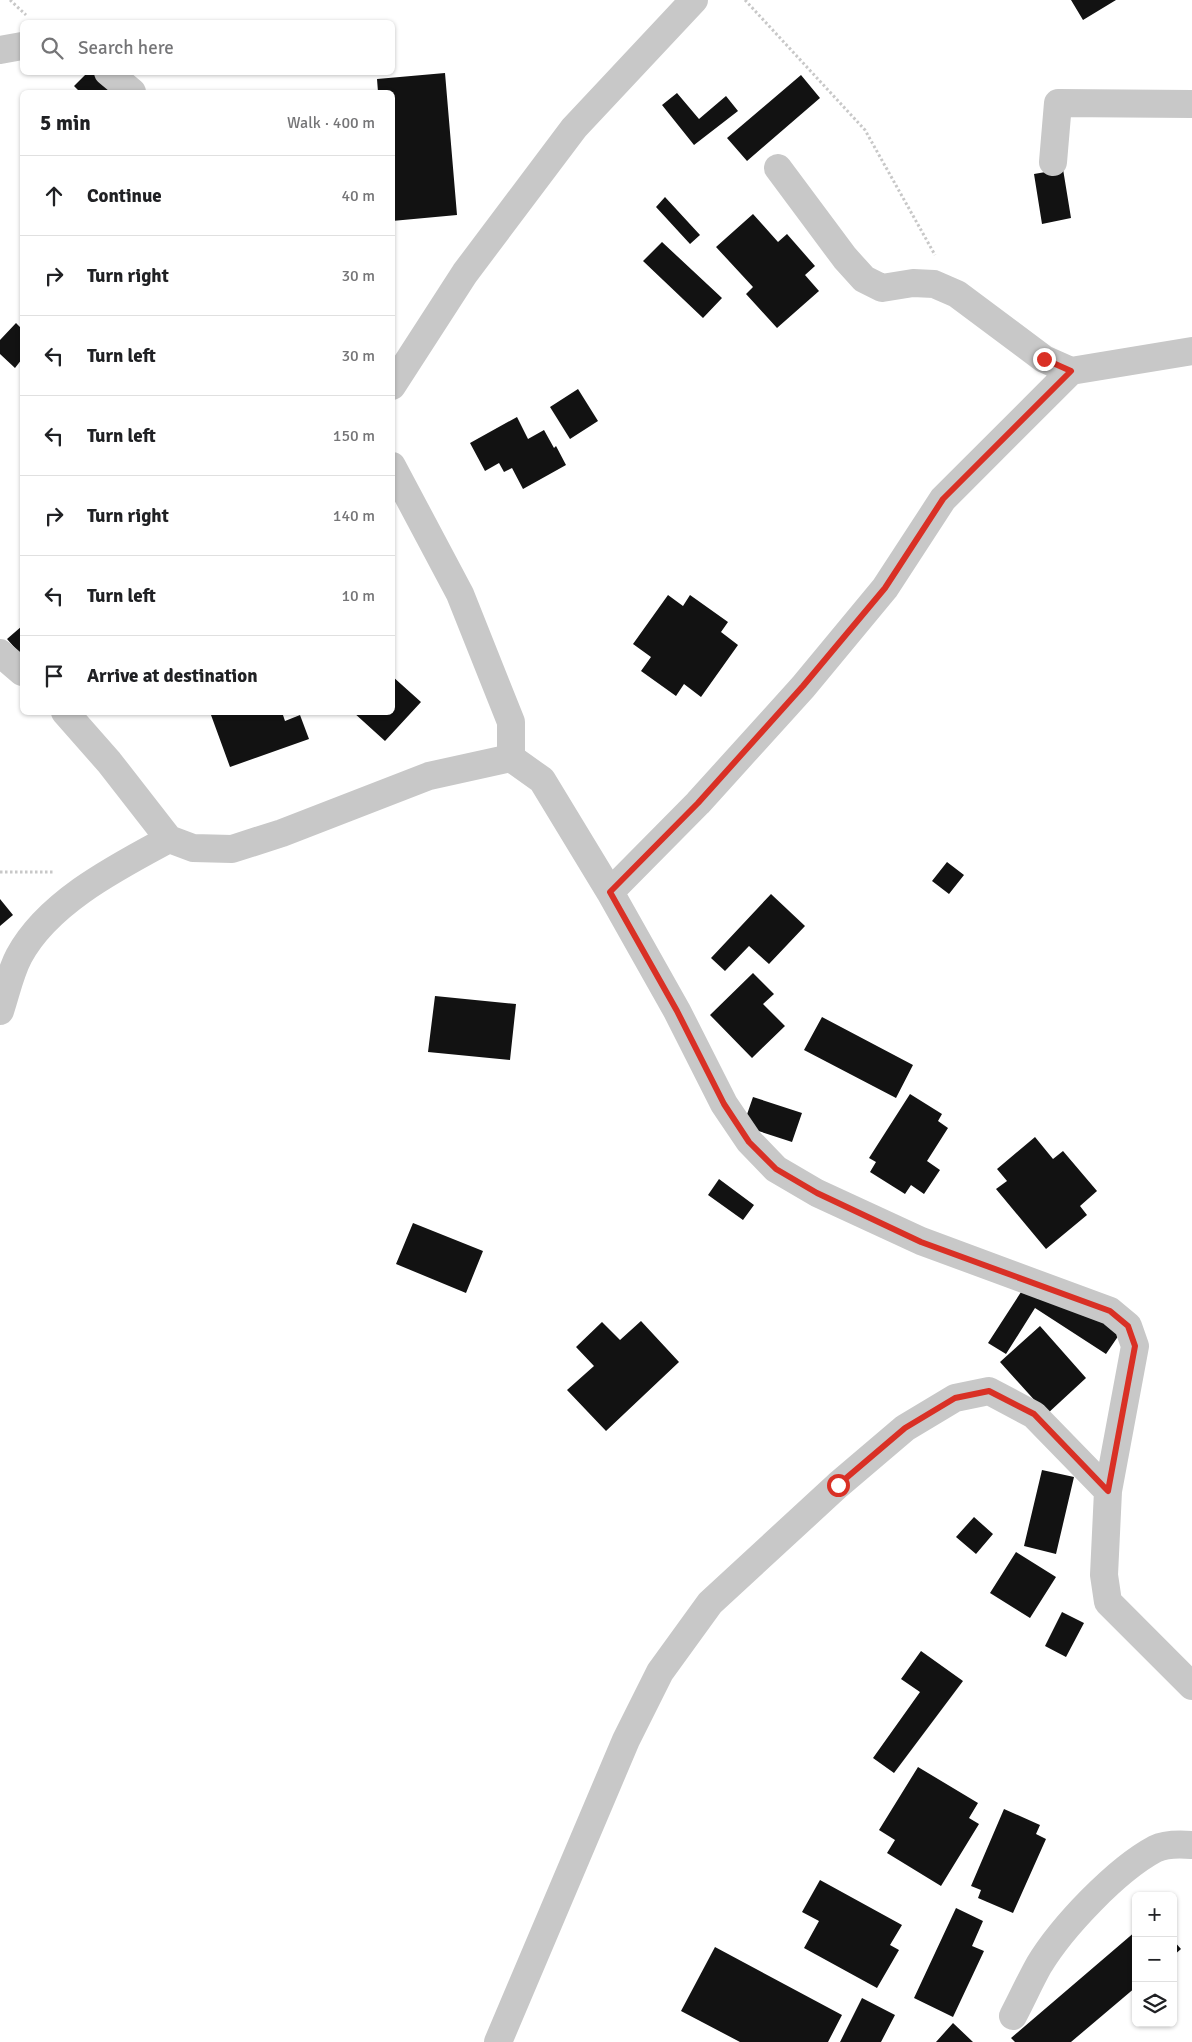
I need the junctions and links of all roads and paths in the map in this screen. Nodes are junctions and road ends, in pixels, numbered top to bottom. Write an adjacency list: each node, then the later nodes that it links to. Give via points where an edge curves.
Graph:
1 (10, 0): 4 (path)
2 (694, 0): 15 (street, via 574,128 465,273)
3 (745, 0): 12 (path, via 865,130)
4 (29, 17)
5 (20, 46): 6 (street)
6 (0, 50)
7 (112, 75): 8 (street)
8 (130, 90)
9 (1192, 104): 10 (street, via 1058,103)
10 (1053, 162)
11 (778, 168): 12 (street, via 844,258 864,279 882,288 913,283 934,284)
12 (957, 294): 14 (street, via 1044,359)
13 (1192, 351): 14 (street)
14 (1071, 371): 22 (street, via 943,499 885,588 803,686 698,803)
15 (395, 381)
16 (395, 472): 20 (street, via 460,594 511,722)
17 (0, 652): 18 (street)
18 (20, 670)
19 (68, 715): 21 (street)
20 (511, 758): 21 (street, via 428,776 232,849 192,848); 22 (street, via 542,780)
21 (169, 839): 23 (street, via 109,872 71,898 34,935 19,956)
22 (610, 892): 24 (street, via 677,1011 724,1104 749,1142 776,1169 817,1193 921,1242 1110,1311 1128,1326 1135,1346)
23 (0, 1010)
24 (1108, 1491): 25 (street, via 1104,1575 1108,1602); 28 (street, via 1034,1414 989,1391 955,1398 905,1428 838,1485 710,1603 660,1672 622,1749)
25 (1192, 1686)
26 (1192, 1845): 27 (street, via 1156,1848 1096,1896 1064,1930 1040,1964)
27 (1013, 2016)
28 (498, 2042)

